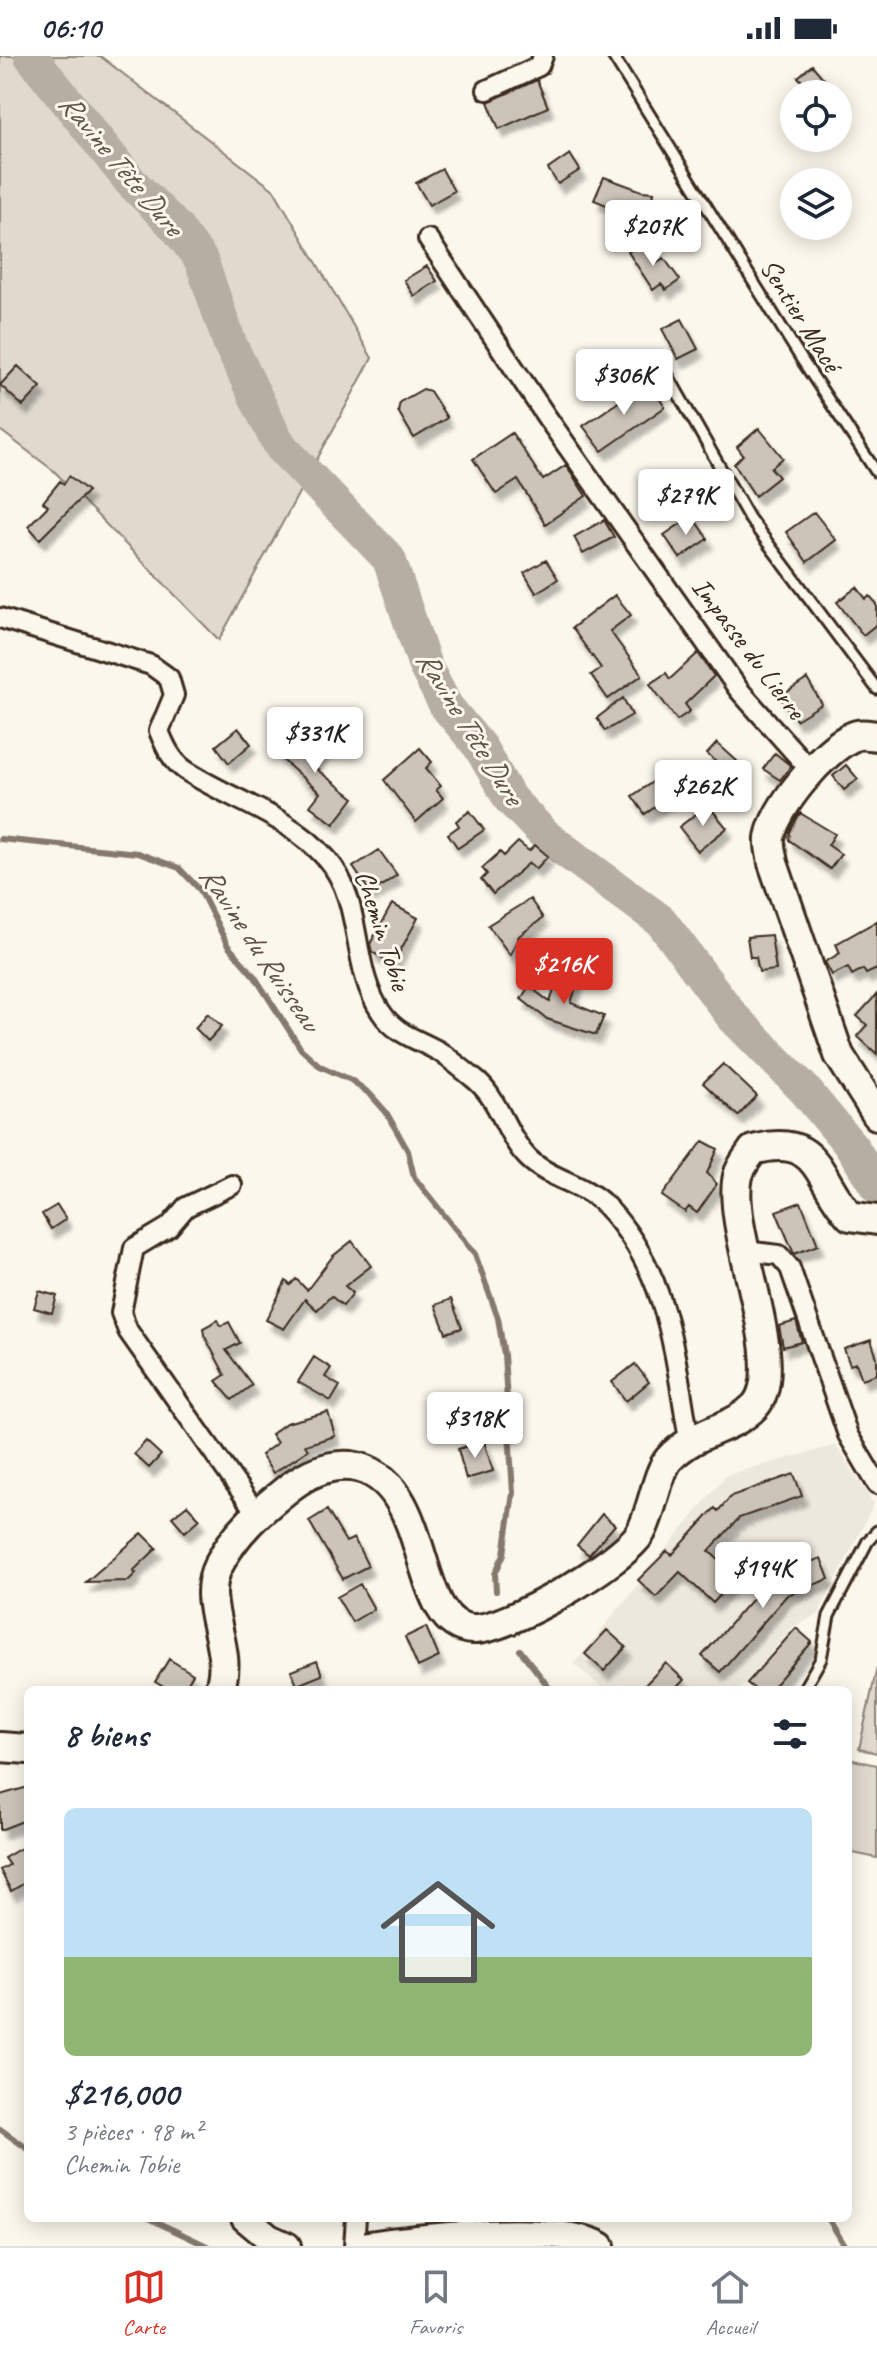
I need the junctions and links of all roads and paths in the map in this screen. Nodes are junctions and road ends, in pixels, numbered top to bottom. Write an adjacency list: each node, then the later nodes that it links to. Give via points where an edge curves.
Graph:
1 (543, 56): 3 (street, via 539,66)
2 (613, 56): 6 (lane, Sentier Macé)
3 (487, 90)
4 (428, 239): 10 (street, Impasse du Lierre, via 739,690)
5 (663, 367): 8 (lane, via 749,518)
6 (877, 473)
7 (0, 618): 15 (street, Chemin Tobie, via 151,665 169,678 174,695 159,731 167,752 184,769 295,828 330,862 346,895 360,965 381,1013 404,1037 438,1051 484,1088 528,1158 604,1205 644,1256 667,1311)
8 (877, 689)
9 (877, 736): 10 (main road, via 856,735)
10 (811, 771): 11 (main road, via 782,810 770,838 773,863 839,1055)
11 (877, 1115)
12 (232, 1185): 17 (street, via 186,1207 169,1227 134,1248 121,1313 128,1331)
13 (872, 1220): 14 (main road, via 850,1216 804,1151 778,1143 753,1150 738,1175)
14 (745, 1251): 15 (main road, via 765,1380 757,1404 737,1420); 16 (street, via 779,1255 790,1268 848,1435)
15 (689, 1439): 17 (main road, via 665,1463 653,1510 639,1536 620,1554 578,1584 490,1627 470,1630 452,1621 437,1602 409,1517 394,1490 367,1469 340,1465 304,1476)
16 (877, 1484)
17 (257, 1514): 19 (main road, via 215,1570 212,1599 225,1650)
18 (877, 1531): 20 (lane, via 829,1616 821,1659)
19 (220, 1686)
20 (805, 1686)
21 (0, 1747): 22 (main road)
22 (24, 1749)
23 (250, 2222): 25 (main road)
24 (356, 2222): 26 (street)
25 (287, 2246)
26 (354, 2246)
27 (362, 2246): 28 (main road, via 425,2236 566,2234)
28 (601, 2246)

